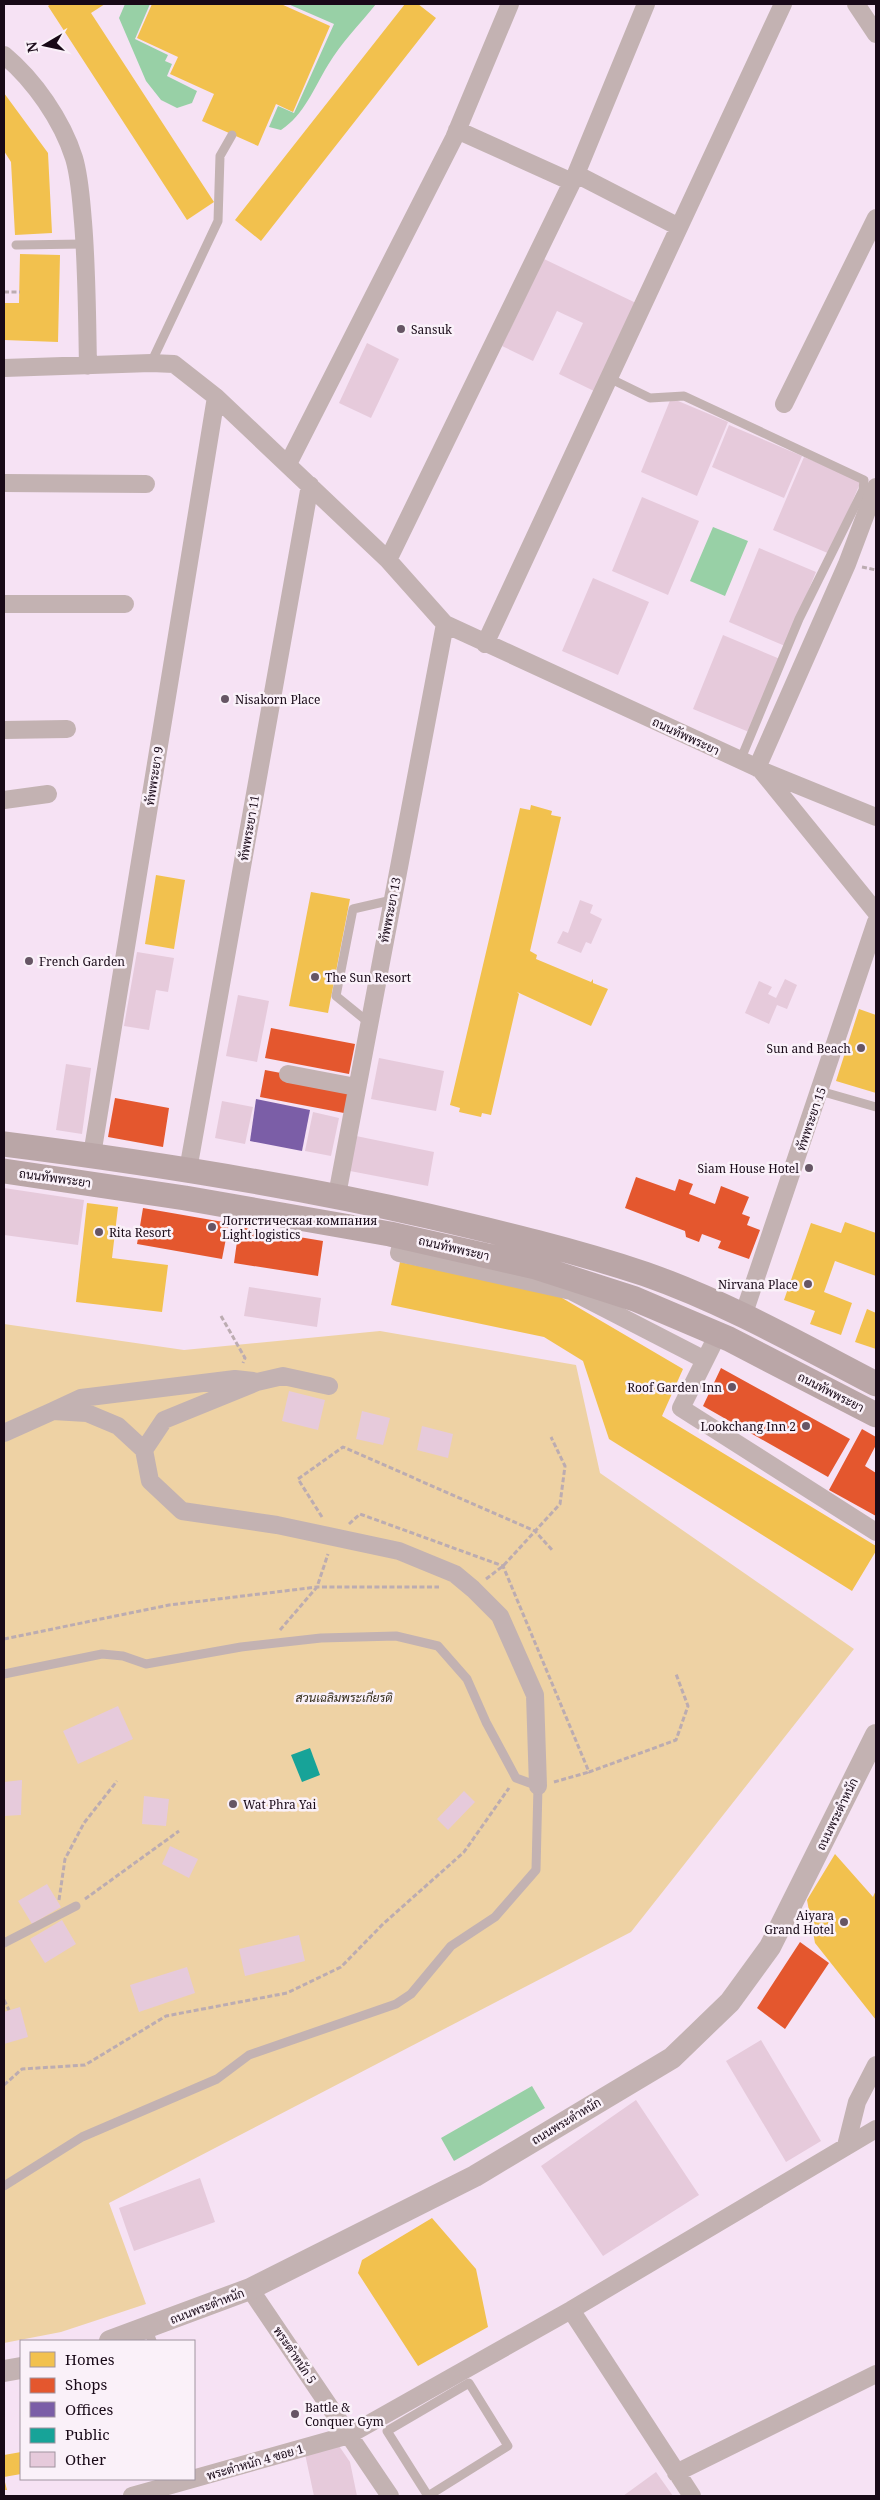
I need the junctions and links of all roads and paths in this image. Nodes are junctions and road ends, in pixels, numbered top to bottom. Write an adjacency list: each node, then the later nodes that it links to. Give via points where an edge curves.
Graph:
1 (510, 4): 7 (street)
2 (646, 4): 9 (street)
3 (783, 4): 11 (street)
4 (856, 4): 5 (street)
5 (876, 34)
6 (4, 55): 12 (street, via 45,102 73,156 79,179)
7 (457, 130): 9 (street); 22 (street)
8 (232, 135): 16 (lane, via 220,156 218,221)
9 (574, 178): 11 (street); 27 (street)
10 (876, 218): 21 (street)
11 (679, 227): 19 (street)
12 (84, 244): 13 (lane); 17 (street)
13 (16, 245)
14 (4, 292): 15 (path)
15 (20, 292)
16 (151, 363): 17 (street); 20 (street, via 174,364)
17 (88, 366): 18 (street)
18 (4, 368)
19 (608, 378): 31 (street); 34 (lane, via 650,398 684,396 864,480 863,490 799,619)
20 (216, 396): 22 (street); 48 (street, ทัพพระยา 9)
21 (784, 404)
22 (288, 464): 25 (street)
23 (4, 483): 24 (street)
24 (146, 484)
25 (310, 485): 27 (street); 49 (street, ทัพพระยา 11)
26 (876, 487): 35 (street, via 847,564)
27 (388, 560): 30 (street)
28 (4, 604): 29 (street)
29 (125, 604)
30 (445, 624): 31 (street, ถนนทัพพระยา); 39 (street, ทัพพระยา 13)
31 (485, 644): 34 (street, ถนนทัพพระยา)
32 (67, 729): 33 (street)
33 (4, 730)
34 (740, 761): 35 (street, ถนนทัพพระยา)
35 (758, 769): 38 (street); 40 (street, ถนนทัพพระยา)
36 (48, 794): 37 (street)
37 (4, 800)
38 (876, 816)
39 (392, 900): 42 (street, ทัพพระยา 13); 42 (lane, via 353,909 351,918 336,996)
40 (876, 912)
41 (876, 922): 45 (street, ทัพพระยา 15)
42 (368, 1022): 44 (street, ทัพพระยา 13)
43 (288, 1074): 44 (street)
44 (356, 1086): 51 (street, ทัพพระยา 13)
45 (820, 1091): 46 (lane); 54 (street, ทัพพระยา 15)
46 (876, 1107)
47 (4, 1144): 48 (main road, ถนนทัพพระยา)
48 (92, 1155): 49 (main road, ถนนทัพพระยา)
49 (188, 1170): 51 (main road, ถนนทัพพระยา)
50 (4, 1171): 52 (main road, ถนนทัพพระยา, via 185,1198)
51 (337, 1195): 54 (main road, ถนนทัพพระยา, via 542,1242 647,1275)
52 (403, 1237): 55 (main road, ถนนทัพพระยา, via 536,1267 635,1299); 56 (street, via 399,1253 571,1291)
53 (221, 1316): 57 (path, via 245,1358)
54 (743, 1316): 59 (main road, ถนนทัพพระยา)
55 (718, 1334): 56 (street); 62 (main road, ถนนทัพพระยา)
56 (705, 1360): 68 (street, via 681,1408)
57 (235, 1378): 58 (street); 61 (street, via 81,1398)
58 (257, 1382): 60 (street, via 284,1376); 66 (street, via 164,1420)
59 (876, 1384)
60 (329, 1386)
61 (53, 1411): 63 (street); 66 (street, via 87,1413 118,1426)
62 (876, 1415)
63 (4, 1433)
64 (551, 1437): 67 (path, via 565,1466 560,1504)
65 (343, 1447): 67 (path)
66 (144, 1450): 71 (street, via 150,1481 182,1510 277,1525 399,1551 455,1574)
67 (535, 1531): 69 (path); 70 (path)
68 (876, 1532)
69 (553, 1551)
70 (502, 1566): 71 (path); 76 (path)
71 (473, 1589): 72 (path, via 317,1587 169,1605); 79 (street, via 500,1616 534,1695)
72 (4, 1639)
73 (4, 1674): 77 (lane, via 102,1654 123,1656 146,1664 241,1647 312,1639 396,1636 438,1646 467,1679)
74 (676, 1674): 76 (path, via 688,1706 676,1740)
75 (876, 1735): 91 (street, ถนนพระตำหนัก, via 770,1947 730,2002 672,2058 474,2176)
76 (589, 1772): 79 (path)
77 (516, 1778): 79 (lane); 87 (path, via 464,1852 383,1924 341,1967 287,1994 166,2016 85,2066 22,2069)
78 (117, 1781): 82 (path, via 84,1823 65,1859 59,1900)
79 (538, 1786): 90 (lane, via 536,1870 496,1917 451,1946 411,1994 396,2004 249,2055 217,2079 82,2137)
80 (179, 1831): 81 (path)
81 (76, 1906): 82 (lane)
82 (64, 1912): 83 (lane)
83 (4, 1943)
84 (4, 2000): 85 (path)
85 (9, 2010)
86 (876, 2065): 89 (street, via 857,2102)
87 (4, 2085)
88 (876, 2129): 89 (street, พระตำหนัก 4 ซอย 1)
89 (846, 2146): 92 (street, พระตำหนัก 4 ซอย 1)
90 (4, 2186)
91 (250, 2289): 93 (street, ถนนพระตำหนัก); 98 (street, พระตำหนัก 5)
92 (571, 2310): 98 (street, พระตำหนัก 4 ซอย 1); 99 (street)
93 (150, 2335): 94 (street, ถนนพระตำหนัก)
94 (117, 2340)
95 (20, 2368): 96 (street)
96 (4, 2371)
97 (876, 2374): 99 (street)
98 (349, 2435): 100 (street, พระตำหนัก 4 ซอย 1); 102 (street, พระตำหนัก 5)
99 (676, 2473): 104 (street)
100 (185, 2489): 101 (street, พระตำหนัก 4 ซอย 1)
101 (132, 2496)
102 (390, 2496)
103 (428, 2496): 103 (lane, via 508,2446 470,2383 388,2431)
104 (692, 2496)

